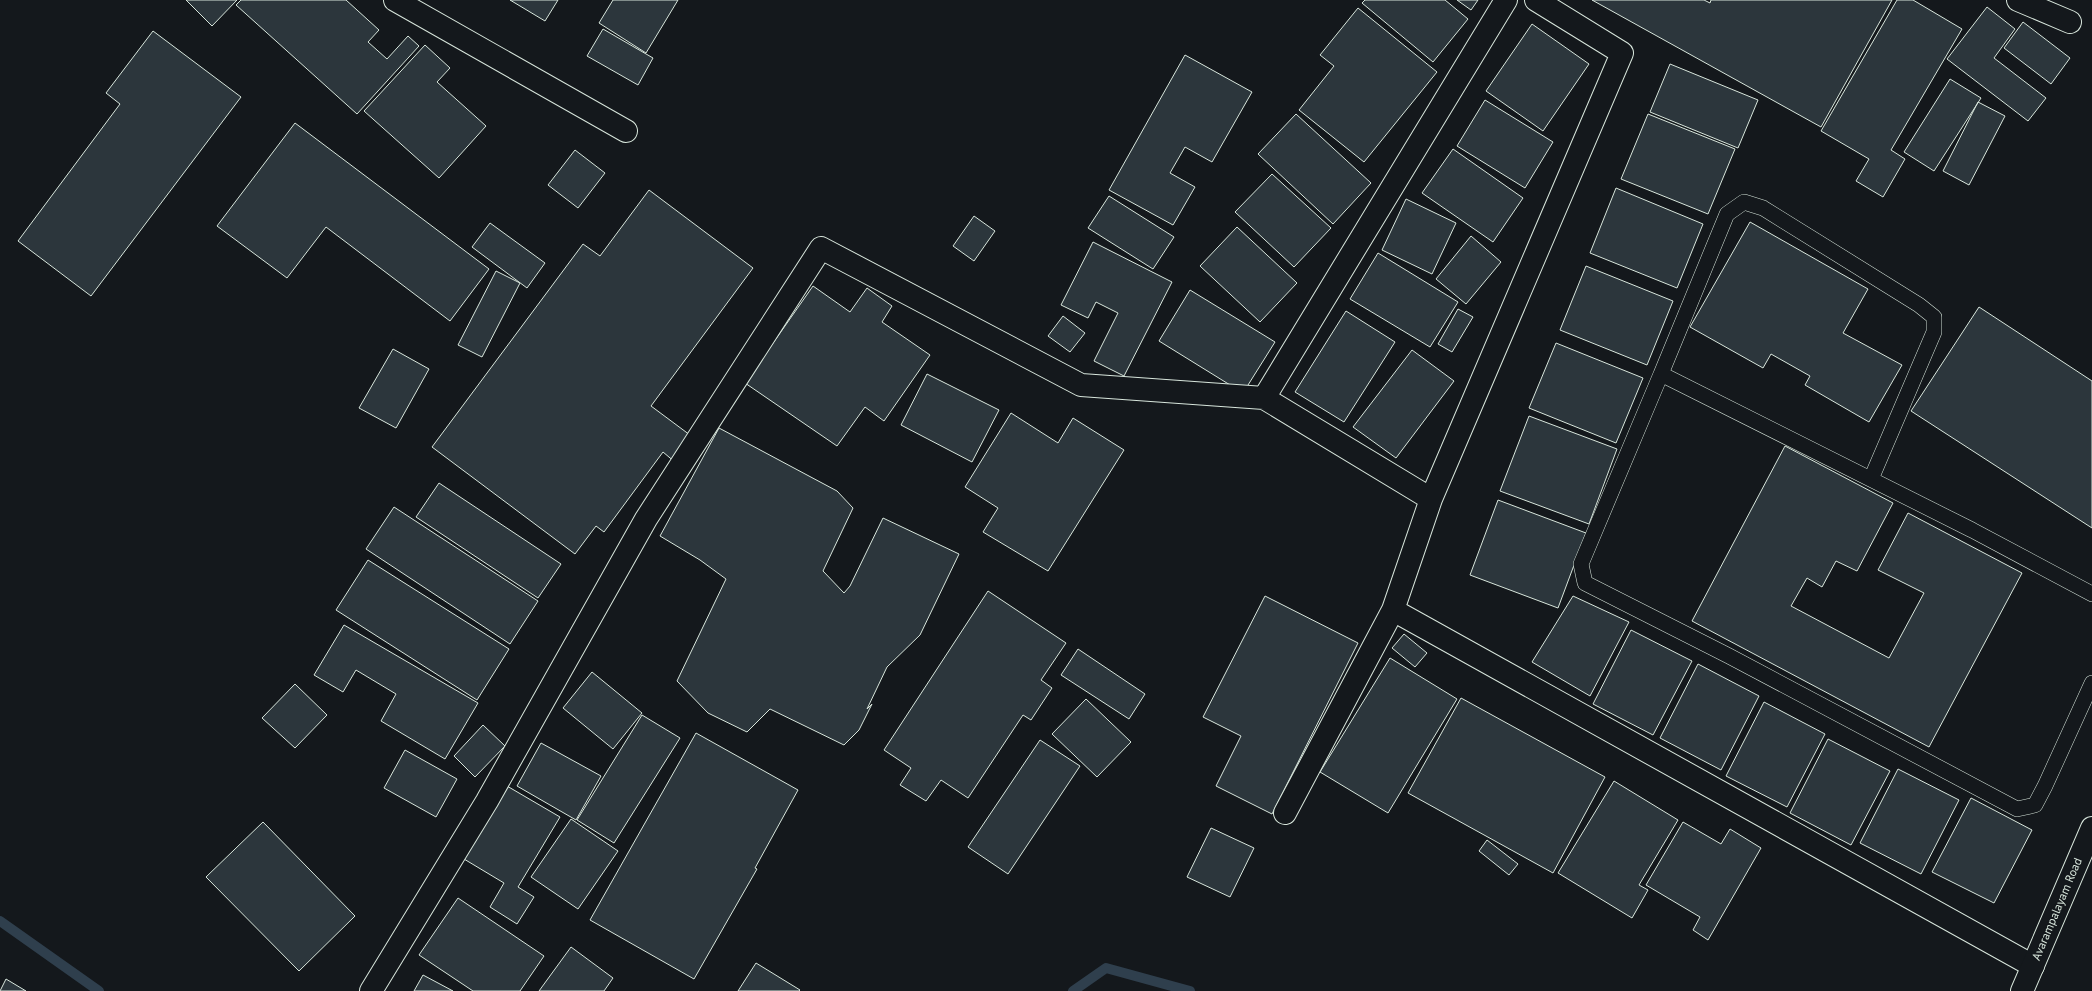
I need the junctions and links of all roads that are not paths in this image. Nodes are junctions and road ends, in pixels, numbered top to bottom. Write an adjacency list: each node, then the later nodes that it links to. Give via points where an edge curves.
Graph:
1 (395, 0): 6 (street)
2 (1506, 0): 8 (street)
3 (1536, 0): 10 (street, via 1622,53)
4 (2018, 0): 5 (street)
5 (2070, 22)
6 (626, 131)
7 (1662, 374): 9 (lane); 9 (lane, via 1727,214 1744,202 1763,208 1919,305 1934,318 1934,332); 13 (lane, via 1580,564 1585,583 1729,656 2017,809 2035,805)
8 (1264, 398): 10 (street); 17 (street, via 1081,384 821,248 646,519 487,802)
9 (1871, 479): 11 (lane)
10 (1431, 499): 12 (street)
11 (2092, 594)
12 (1393, 610): 14 (street); 16 (street)
13 (2092, 683)
14 (1285, 813)
15 (2092, 828): 16 (street, Avarampalayam Road)
16 (2033, 966): 18 (street, Avarampalayam Road)
17 (371, 991)
18 (2022, 991)

